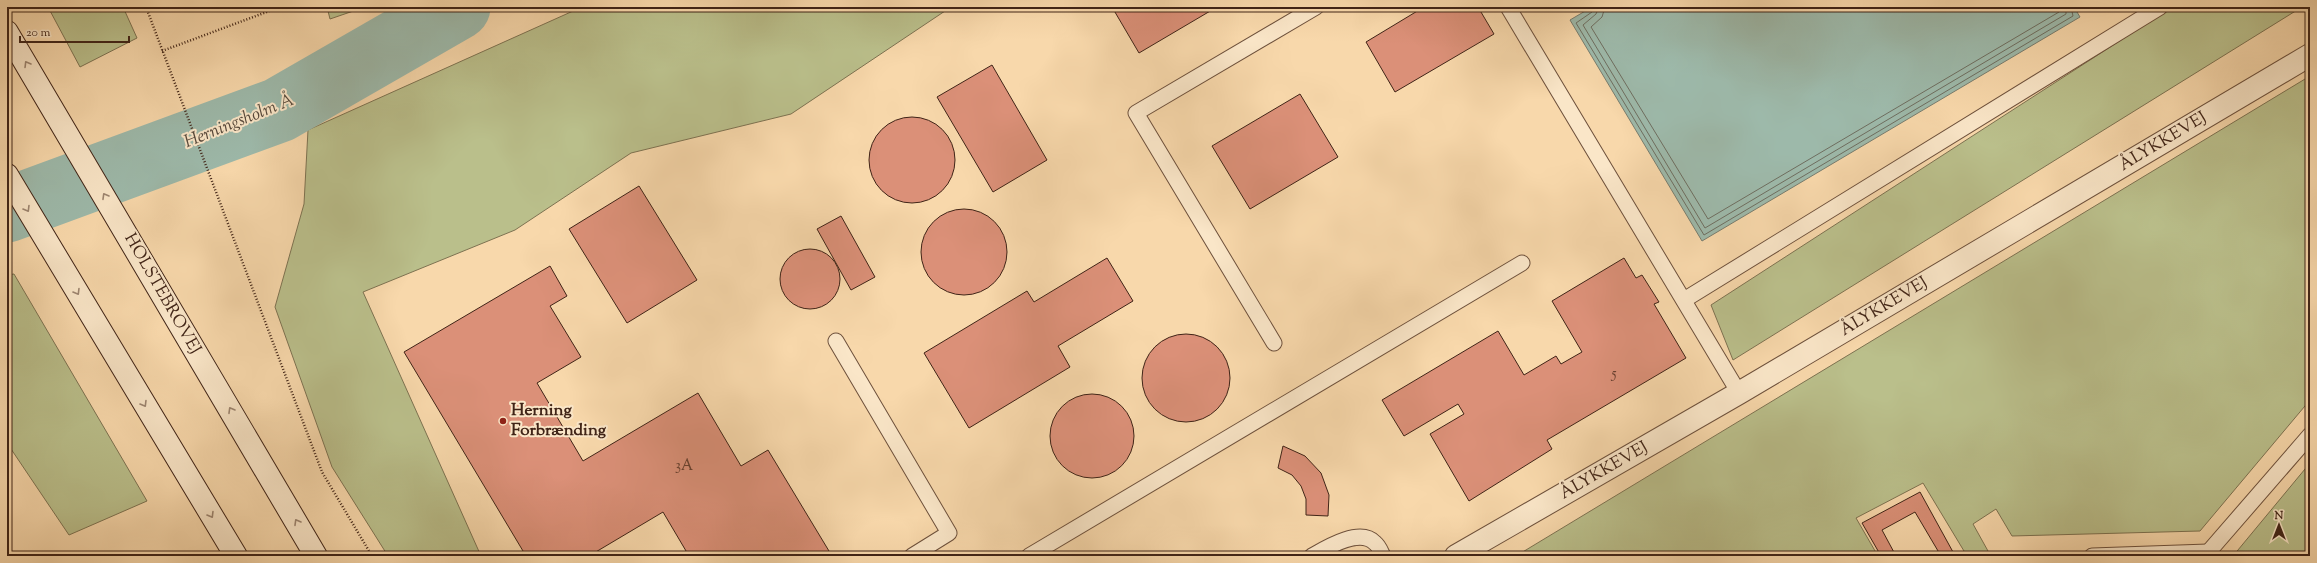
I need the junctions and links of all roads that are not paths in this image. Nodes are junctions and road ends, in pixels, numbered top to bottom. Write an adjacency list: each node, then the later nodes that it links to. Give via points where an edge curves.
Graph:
1 (1316, 7): 10 (lane, via 1136,113)
2 (1508, 7): 8 (lane)
3 (2160, 7): 8 (lane)
4 (7, 32): 15 (main road, HOLSTEBROVEJ, one-way to 4)
5 (2310, 55): 11 (main road, ÅLYKKEVEJ)
6 (7, 175): 14 (main road, one-way to 14)
7 (1522, 263): 17 (lane)
8 (1684, 300): 11 (lane)
9 (836, 341): 16 (lane, via 949,533)
10 (1274, 343)
11 (1739, 393): 20 (main road, ÅLYKKEVEJ)
12 (2310, 435): 13 (lane)
13 (2206, 554): 21 (lane)
14 (236, 556)
15 (316, 556)
16 (912, 556)
17 (1029, 556)
18 (1312, 556): 19 (lane, via 1338,541 1364,538 1375,542)
19 (1383, 556)
20 (1456, 556)
21 (2092, 556)

